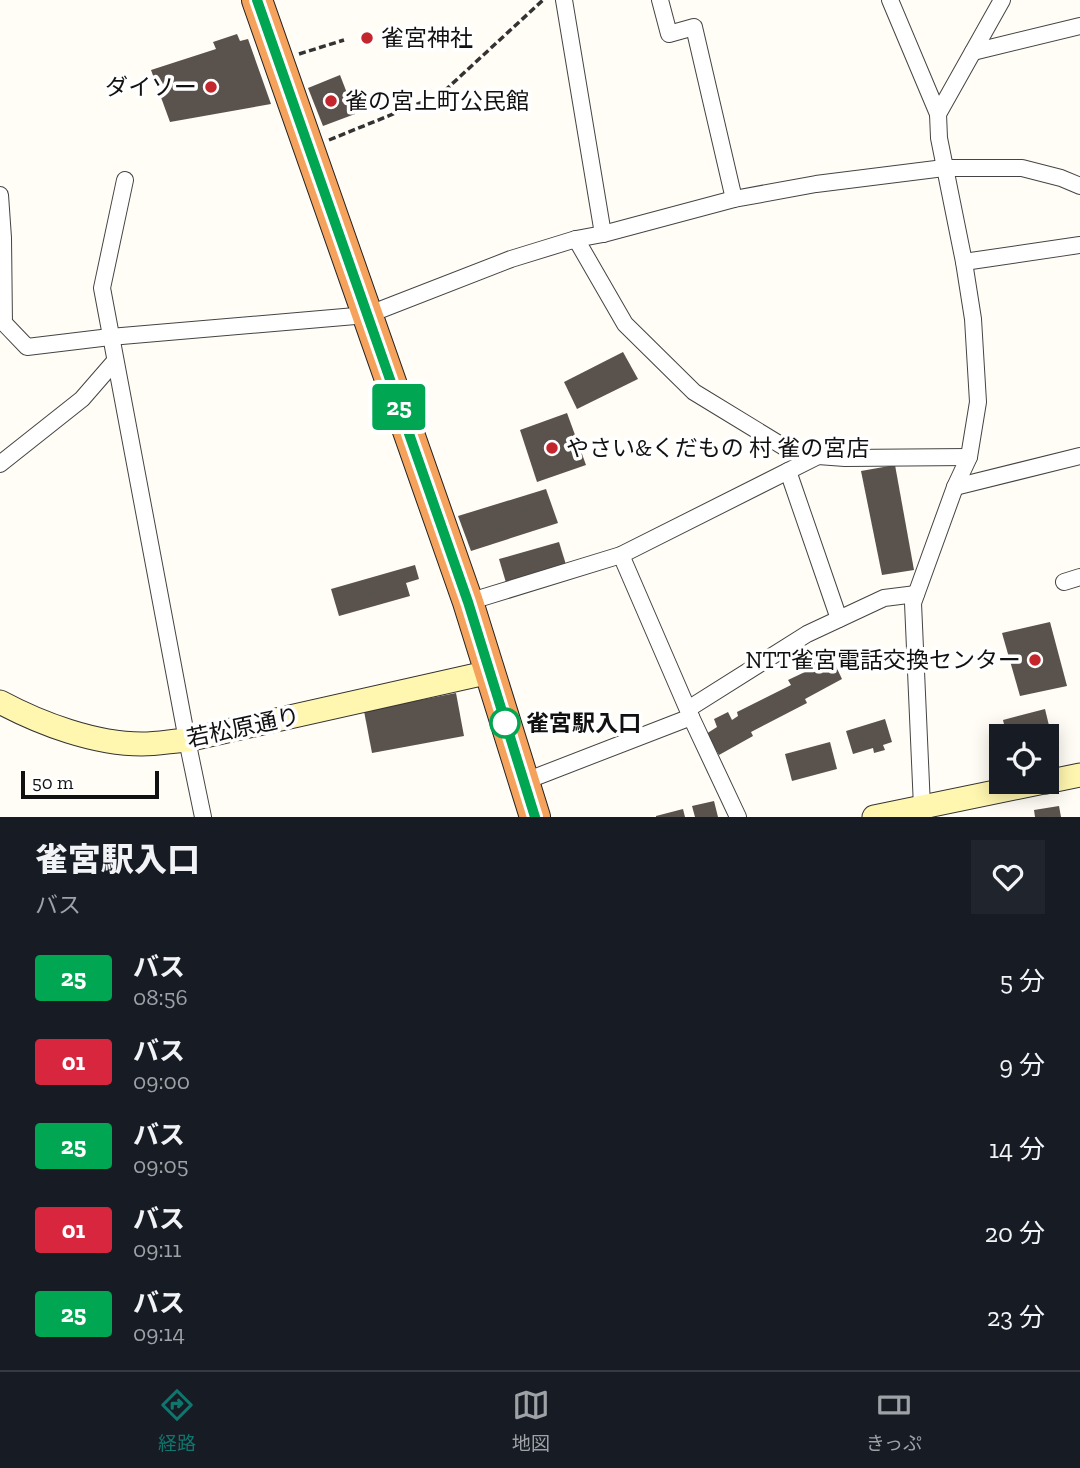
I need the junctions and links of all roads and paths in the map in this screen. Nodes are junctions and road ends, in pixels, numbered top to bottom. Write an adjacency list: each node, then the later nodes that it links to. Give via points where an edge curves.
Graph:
1 (257, 0): 12 (highway)
2 (543, 0): 14 (path, via 440,95)
3 (564, 0): 20 (street)
4 (660, 0): 19 (street, via 669,34 694,27)
5 (890, 0): 13 (street)
6 (988, 0): 8 (street)
7 (1002, 0): 8 (street)
8 (993, 16): 11 (street)
9 (1080, 26): 11 (street)
10 (344, 40): 12 (path)
11 (973, 52): 13 (street)
12 (278, 61): 14 (highway)
13 (938, 114): 15 (street)
14 (309, 148): 25 (highway)
15 (944, 168): 17 (street, via 1021,168); 19 (street); 24 (street)
16 (125, 180): 26 (street, via 102,288)
17 (1080, 186)
18 (0, 195): 21 (street)
19 (734, 199): 20 (street)
20 (603, 234): 22 (street)
21 (1, 238): 26 (street, via 4,323 27,347)
22 (576, 239): 25 (street, via 511,258); 28 (street, via 625,324 694,392 789,450)
23 (1080, 245): 24 (street)
24 (964, 262): 30 (street, via 978,402)
25 (367, 315): 26 (street); 38 (highway)
26 (110, 337): 27 (street)
27 (115, 361): 31 (street, via 82,399); 43 (street)
28 (818, 456): 30 (street); 32 (street)
29 (1080, 456): 33 (street)
30 (969, 457): 33 (street)
31 (0, 464)
32 (788, 471): 34 (street); 39 (street)
33 (955, 486): 37 (street)
34 (621, 555): 38 (street); 42 (street)
35 (1080, 577): 36 (street)
36 (1064, 582)
37 (916, 594): 39 (street, via 884,598); 48 (street)
38 (468, 602): 40 (highway)
39 (839, 619): 42 (street, via 807,634)
40 (490, 672): 43 (street, 若松原通り); 46 (highway)
41 (0, 702): 43 (street, 若松原通り, via 56,727 113,741)
42 (690, 713): 46 (street); 51 (street)
43 (187, 740): 49 (street)
44 (1080, 775): 45 (street)
45 (1059, 779)
46 (523, 782): 50 (highway)
47 (996, 794): 48 (street)
48 (923, 812): 52 (street)
49 (203, 817)
50 (535, 817)
51 (738, 817)
52 (874, 817)

